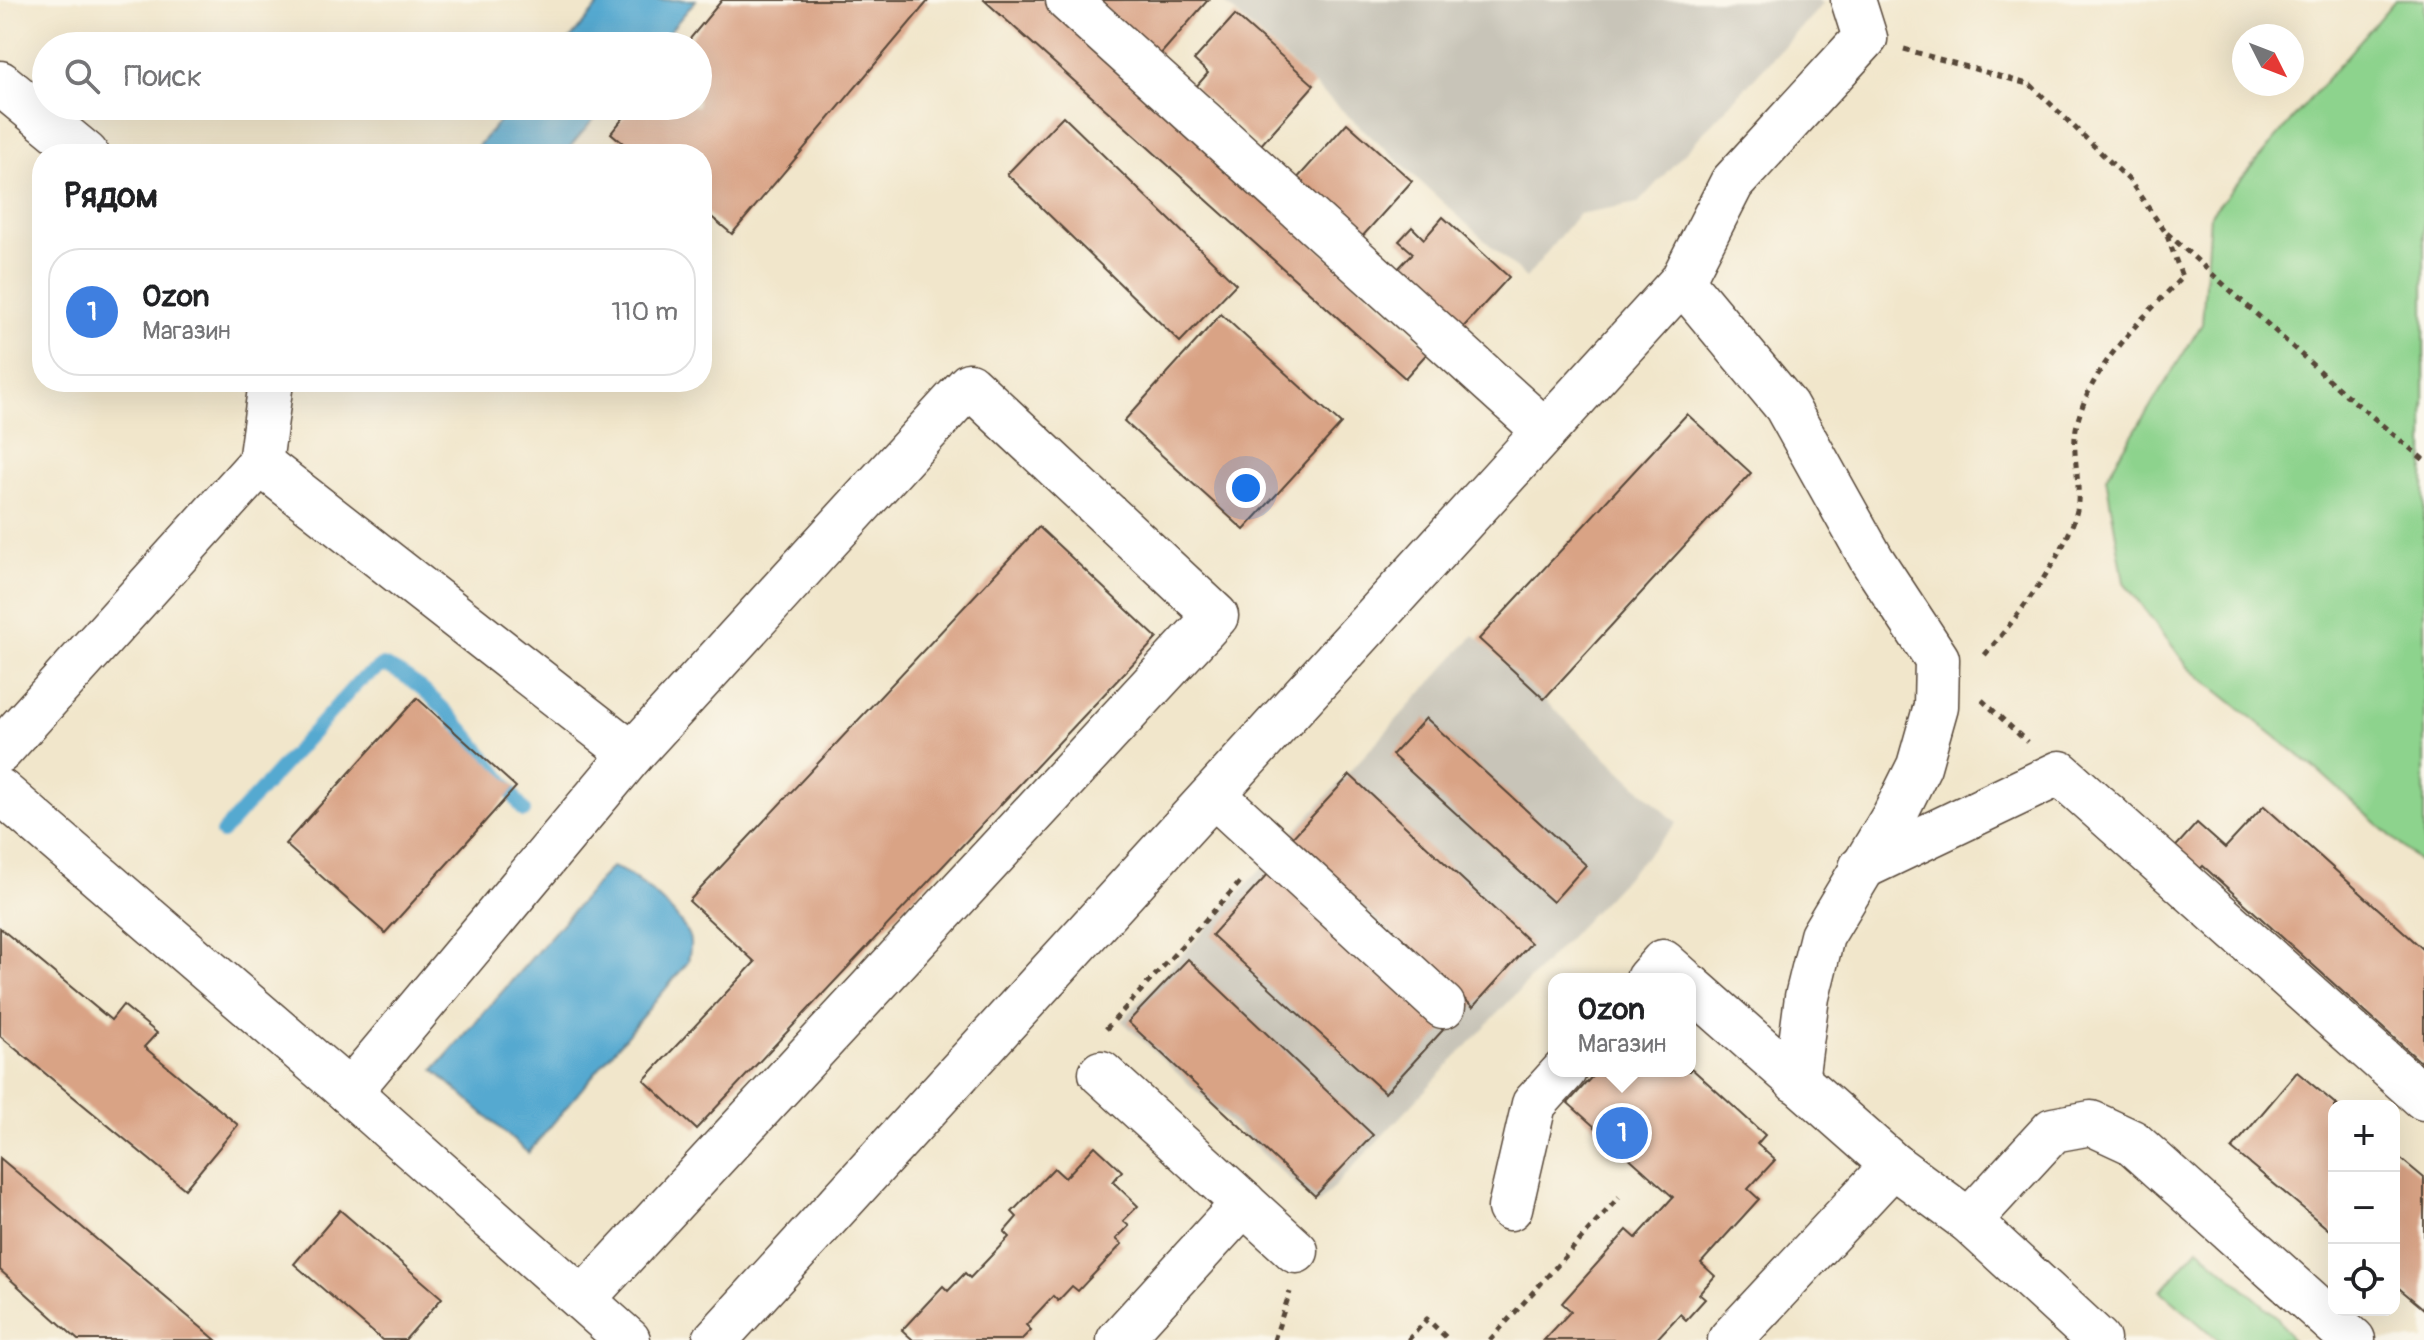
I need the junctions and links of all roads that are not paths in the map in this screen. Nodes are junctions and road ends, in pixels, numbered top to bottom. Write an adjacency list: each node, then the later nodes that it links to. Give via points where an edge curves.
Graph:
1 (1068, 0): 9 (lane)
2 (1859, 19): 7 (lane, via 1732,183)
3 (0, 83): 4 (lane)
4 (32, 109)
5 (45, 120): 6 (lane)
6 (74, 144)
7 (1682, 281): 9 (lane); 15 (lane, via 1786,406 1872,560 1949,670 1919,766)
8 (270, 392): 10 (lane)
9 (1545, 431): 14 (lane)
10 (260, 463): 11 (lane); 12 (lane)
11 (0, 751)
12 (632, 754): 23 (lane); 30 (lane, via 969,385 1216,616)
13 (0, 791): 23 (lane)
14 (1214, 795): 19 (lane); 32 (lane)
15 (1861, 868): 22 (lane, via 1822,936); 24 (lane, via 2060,773)
16 (1653, 973): 17 (lane, via 1663,962)
17 (1675, 973)
18 (1696, 991): 22 (lane)
19 (1443, 1006)
20 (1101, 1073): 26 (lane)
21 (1559, 1077): 27 (lane, via 1534,1104)
22 (1796, 1081): 25 (lane)
23 (349, 1092): 30 (lane)
24 (2424, 1098)
25 (1893, 1165): 28 (lane); 34 (lane)
26 (1244, 1203): 29 (lane); 33 (lane)
27 (1510, 1208)
28 (1969, 1221): 35 (lane); 36 (lane, via 2053,1130 2091,1123 2132,1142)
29 (1296, 1251)
30 (583, 1299): 31 (lane)
31 (628, 1340)
32 (715, 1340)
33 (1119, 1340)
34 (1730, 1340)
35 (2098, 1340)
36 (2353, 1340)

